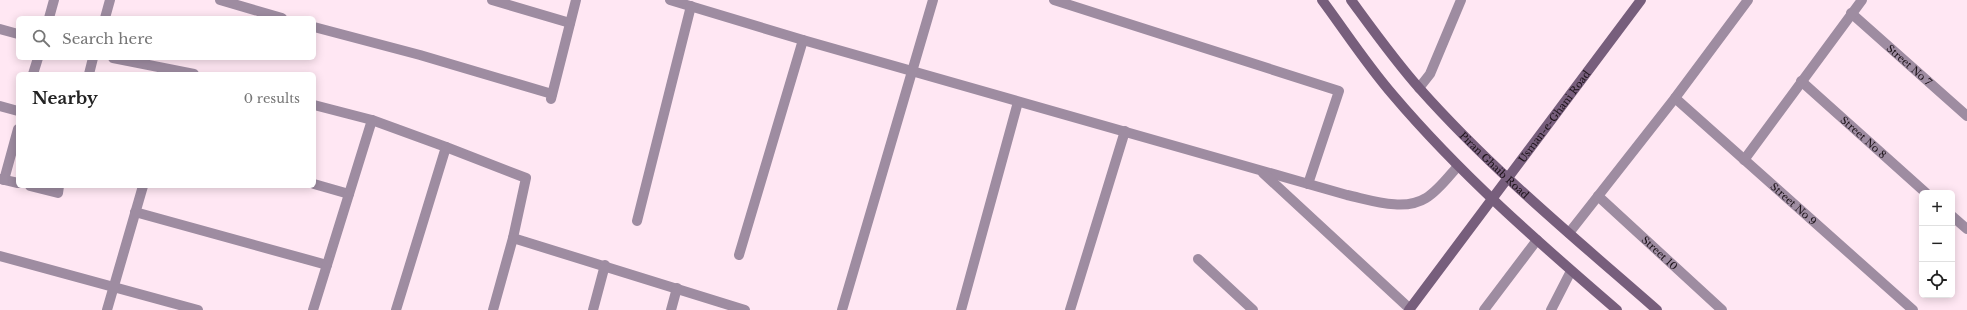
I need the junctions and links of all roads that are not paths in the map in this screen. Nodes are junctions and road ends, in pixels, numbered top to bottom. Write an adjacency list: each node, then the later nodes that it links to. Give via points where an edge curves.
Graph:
1 (54, 0): 17 (street)
2 (110, 0): 18 (street)
3 (220, 0): 19 (street)
4 (492, 0): 20 (street)
5 (576, 0): 20 (street)
6 (670, 0): 15 (street)
7 (933, 0): 28 (street)
8 (1054, 0): 50 (street, via 1339,90)
9 (1322, 0): 45 (main road, via 1392,94)
10 (1351, 0): 33 (main road, Piran Ghaib Road)
11 (1461, 0): 33 (street, via 1430,74)
12 (1641, 0): 48 (main road, Usman-e-Ghani Road)
13 (1748, 0): 34 (street)
14 (1862, 0): 16 (street)
15 (691, 6): 24 (street); 61 (street)
16 (1851, 13): 32 (street); 39 (street, Street No 7)
17 (50, 16)
18 (105, 16)
19 (275, 16)
20 (570, 23): 21 (street, via 551,96 420,55)
21 (316, 28)
22 (0, 29): 23 (street)
23 (16, 33)
24 (803, 40): 28 (street); 66 (street)
25 (38, 60): 29 (street)
26 (92, 60): 30 (street)
27 (122, 60): 31 (street)
28 (912, 71): 35 (street); 83 (street)
29 (34, 72)
30 (90, 72)
31 (178, 72)
32 (1801, 81): 44 (street); 55 (street, Street No 8)
33 (1419, 88): 48 (main road, Piran Ghaib Road)
34 (1674, 98): 44 (street, Street No 9); 57 (street)
35 (1018, 102): 41 (street); 84 (street)
36 (0, 106): 38 (street)
37 (316, 106): 40 (street)
38 (16, 110)
39 (1967, 116)
40 (372, 120): 43 (street); 56 (street)
41 (1125, 131): 46 (street); 85 (street)
42 (16, 135): 47 (street)
43 (446, 147): 64 (street, via 526,178); 78 (street)
44 (1744, 160): 92 (street, Street No 9)
45 (1458, 166): 50 (street, via 1426,198 1414,204 1390,204); 58 (main road)
46 (1261, 170): 50 (street); 74 (street)
47 (2, 179): 49 (street)
48 (1508, 179): 58 (main road, Usman-e-Ghani Road); 63 (main road, Piran Ghaib Road)
49 (16, 182)
50 (1308, 184)
51 (316, 185): 56 (street)
52 (38, 188): 53 (street, via 58,193)
53 (59, 188)
54 (142, 188): 59 (street)
55 (1923, 190)
56 (349, 194): 69 (street)
57 (1598, 196): 63 (street); 91 (street, Street 10)
58 (1493, 200): 65 (main road); 74 (main road, Usman-e-Ghani Road)
59 (135, 212): 69 (street); 72 (street)
60 (1955, 219): 62 (street)
61 (637, 221)
62 (1967, 230)
63 (1569, 233): 90 (main road, Piran Ghaib Road)
64 (513, 238): 70 (street); 79 (street)
65 (1537, 240): 71 (main road); 87 (street)
66 (739, 255)
67 (0, 256): 72 (street)
68 (1198, 259): 86 (street)
69 (327, 264): 77 (street)
70 (605, 266): 73 (street); 80 (street)
71 (1571, 271): 88 (street); 89 (main road)
72 (114, 288): 75 (street); 76 (street)
73 (677, 288): 81 (street); 82 (street)
74 (1409, 309)
75 (107, 310)
76 (198, 310)
77 (313, 310)
78 (396, 310)
79 (493, 310)
80 (593, 310)
81 (671, 310)
82 (745, 310)
83 (842, 310)
84 (960, 310)
85 (1070, 310)
86 (1254, 310)
87 (1484, 310)
88 (1551, 310)
89 (1617, 310)
90 (1657, 310)
91 (1722, 310)
92 (1913, 310)

